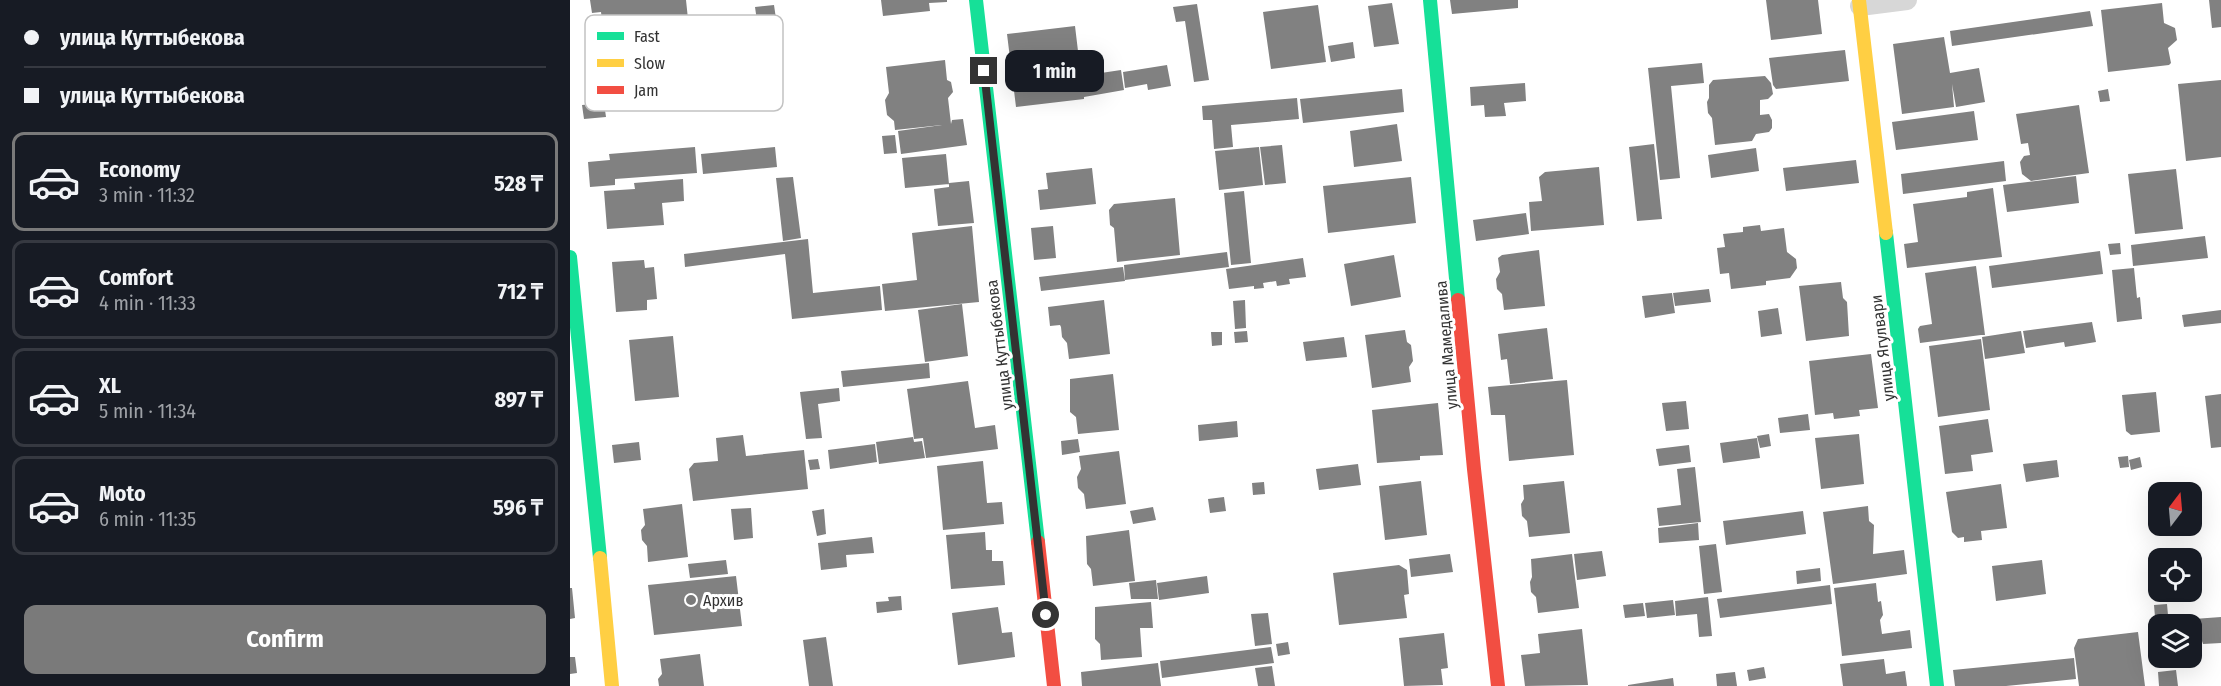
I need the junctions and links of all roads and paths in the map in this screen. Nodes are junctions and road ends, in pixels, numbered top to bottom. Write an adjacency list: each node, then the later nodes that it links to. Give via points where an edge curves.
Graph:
1 (976, 0): 7 (street, улица Куттыбекова)
2 (1430, 0): 8 (street, улица Мамедалива)
3 (1907, 0): 4 (street)
4 (1859, 3): 9 (street, улица Ягулвари)
5 (570, 257): 6 (street)
6 (612, 686)
7 (1054, 686)
8 (1498, 686)
9 (1937, 686)

